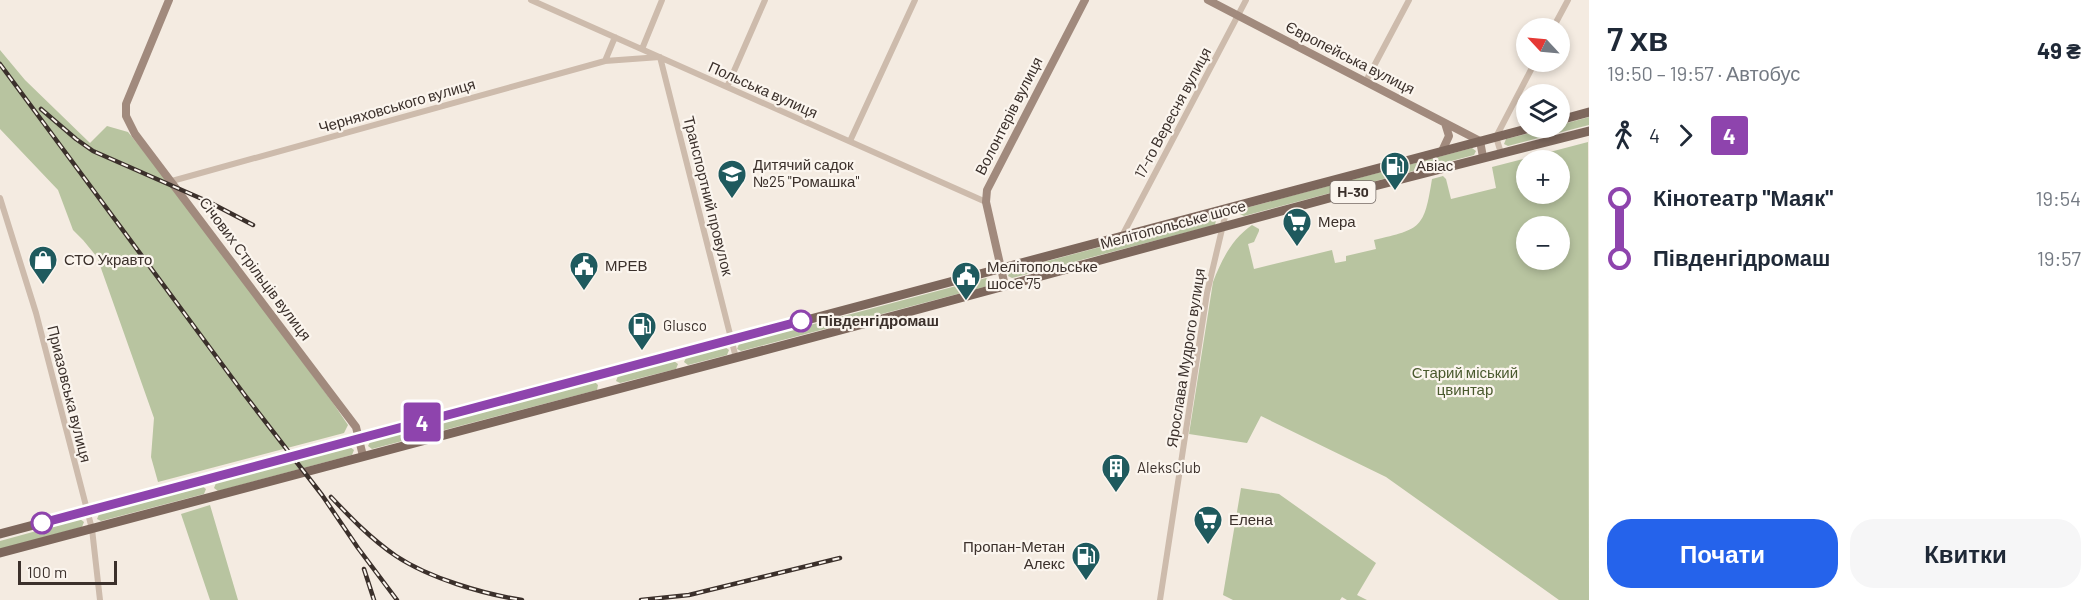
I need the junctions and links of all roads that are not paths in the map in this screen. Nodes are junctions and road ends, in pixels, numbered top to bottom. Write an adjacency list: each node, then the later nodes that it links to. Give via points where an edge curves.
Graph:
1 (169, 0): 32 (street, Січових Стрільців вулиця, via 126,104 126,117)
2 (531, 0): 11 (street, Польська вулиця)
3 (662, 0): 15 (street)
4 (765, 0): 20 (street)
5 (915, 0): 27 (street)
6 (1085, 0): 34 (street, Волонтерів вулиця, via 992,177)
7 (1208, 0): 12 (street, Європейська вулиця)
8 (1246, 0): 12 (street, 17-го Вересня вулиця)
9 (1409, 0): 19 (street)
10 (1568, 0): 13 (street)
11 (548, 3): 14 (street, Польська вулиця)
12 (1238, 16): 19 (street, Європейська вулиця); 37 (street, 17-го Вересня вулиця)
13 (1558, 18)
14 (615, 37): 15 (street, Польська вулиця); 17 (street)
15 (642, 49): 16 (street, Польська вулиця)
16 (660, 57): 17 (street, Черняховського вулиця); 20 (street, Польська вулиця); 40 (street, Транспортний провулок)
17 (604, 61): 32 (street, Черняховського вулиця)
18 (1530, 72): 26 (street)
19 (1366, 81): 23 (street, Європейська вулиця)
20 (727, 87): 27 (street, Польська вулиця)
21 (1589, 112): 22 (main road)
22 (1570, 117)
23 (1445, 123): 28 (street, Європейська вулиця); 29 (street, via 1449,136)
24 (1589, 131): 30 (main road, Мелітопольське шосе / Н-30)
25 (1516, 132): 26 (main road, Мелітопольське шосе / Н-30)
26 (1496, 137): 28 (main road, Мелітопольське шосе / Н-30); 30 (street)
27 (850, 141): 34 (street, Польська вулиця)
28 (1479, 141): 29 (main road, Мелітопольське шосе / Н-30); 31 (street)
29 (1442, 151): 35 (main road, Мелітопольське шосе / Н-30)
30 (1501, 153): 31 (main road, Мелітопольське шосе / Н-30)
31 (1483, 157): 36 (main road, Мелітопольське шосе / Н-30)
32 (172, 181): 42 (street, Січових Стрільців вулиця, via 356,427)
33 (0, 198): 44 (street, Приазовська вулиця, via 36,314)
34 (986, 202): 38 (street, Волонтерів вулиця)
35 (1227, 207): 36 (street, Ярослава Мудрого вулиця); 37 (main road, Мелітопольське шосе / Н-30)
36 (1222, 227): 39 (main road, Мелітопольське шосе / Н-30); 49 (street, Ярослава Мудрого вулиця, via 1207,293)
37 (1121, 236): 38 (main road, Мелітопольське шосе / Н-30)
38 (1001, 268): 39 (street, Волонтерів вулиця); 40 (main road, Мелітопольське шосе / Н-30)
39 (1005, 286): 41 (main road, Мелітопольське шосе / Н-30)
40 (732, 340): 41 (street, Транспортний провулок); 42 (main road, Мелітопольське шосе / Н-30)
41 (736, 358): 43 (main road, Мелітопольське шосе / Н-30)
42 (359, 439): 43 (street, Січових Стрільців вулиця); 44 (main road, Мелітопольське шосе / Н-30)
43 (363, 456): 45 (main road, Мелітопольське шосе / Н-30)
44 (87, 511): 45 (street, Приазовська вулиця); 46 (main road, Мелітопольське шосе / Н-30)
45 (92, 529): 47 (main road, Мелітопольське шосе / Н-30); 48 (street, Приазовська вулиця)
46 (0, 534)
47 (0, 553)
48 (100, 600)
49 (1160, 600)

